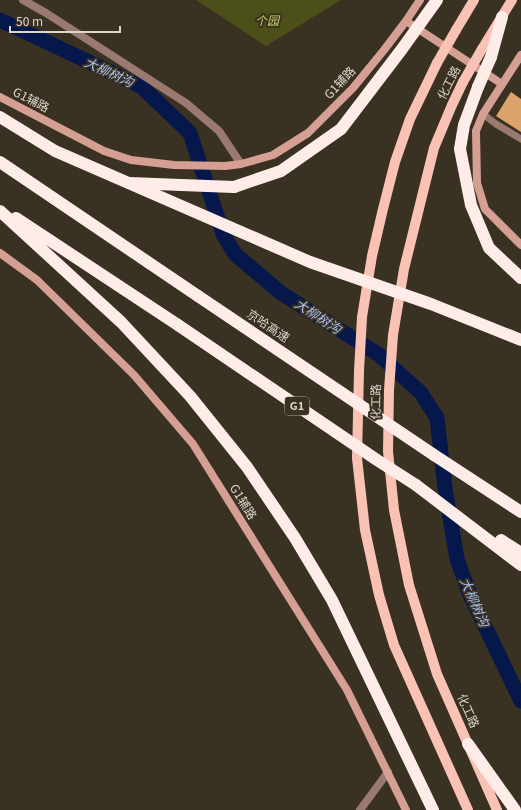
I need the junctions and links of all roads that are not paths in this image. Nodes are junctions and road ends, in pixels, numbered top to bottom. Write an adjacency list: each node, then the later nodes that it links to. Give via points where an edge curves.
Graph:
1 (23, 0): 16 (street, via 186,103 219,131)
2 (420, 0): 7 (main road, G1辅路)
3 (437, 0): 17 (highway, bridge, via 340,129 281,171 234,187)
4 (474, 0): 33 (main road, 化工路, bridge, via 437,63 410,119 395,162 374,249 362,317 357,458 366,530 379,594 394,645)
5 (512, 0): 6 (main road)
6 (502, 17): 8 (highway)
7 (406, 21): 10 (main road); 16 (main road, G1辅路, via 353,88 308,133 273,155)
8 (486, 53): 22 (highway, bridge, via 478,87 464,125 460,149 470,205 489,248); 28 (main road, 化工路, bridge, via 463,82 434,148 404,269 393,335 389,390 388,451 394,510 409,585 437,674)
9 (521, 55): 10 (main road)
10 (502, 84): 12 (main road)
11 (0, 97): 16 (main road, G1辅路, via 104,151 131,160 174,165)
12 (482, 114): 14 (lane); 20 (main road, via 476,131 477,183 486,209)
13 (0, 117): 17 (highway, bridge, via 55,151)
14 (521, 139)
15 (0, 162): 25 (highway, 京哈高速, bridge, via 389,426)
16 (240, 164)
17 (127, 182): 23 (highway, bridge, via 310,262 431,304)
18 (0, 208): 24 (highway, G1, bridge)
19 (0, 211): 32 (highway, via 121,322 190,396 247,468 295,538 332,600)
20 (521, 244)
21 (0, 252): 29 (main road, G1辅路, via 37,280 134,375 193,444 347,690)
22 (521, 278)
23 (521, 340)
24 (416, 485): 26 (highway, G1); 27 (highway)
25 (521, 512)
26 (521, 553)
27 (521, 565)
28 (468, 744): 34 (main road, 化工路); 35 (highway)
29 (388, 772): 30 (street); 31 (main road, G1辅路)
30 (360, 810)
31 (406, 810)
32 (433, 810)
33 (468, 810)
34 (497, 810)
35 (515, 810)

